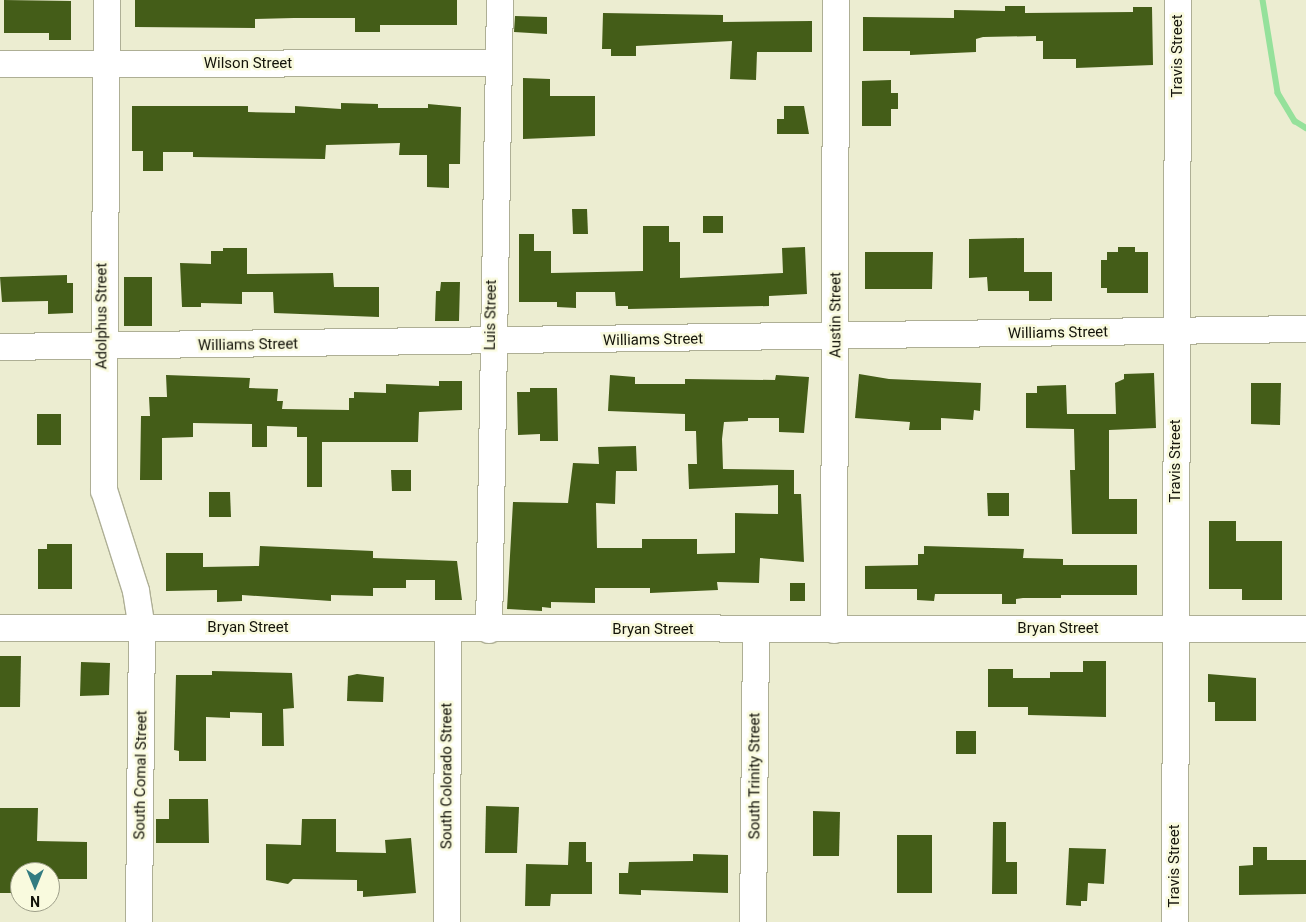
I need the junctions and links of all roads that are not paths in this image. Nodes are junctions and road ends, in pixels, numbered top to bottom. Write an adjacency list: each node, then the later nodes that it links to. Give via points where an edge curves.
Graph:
1 (107, 0): 7 (street, Adolphus Street)
2 (500, 0): 5 (street, Luis Street)
3 (836, 0): 10 (street, Austin Street)
4 (1178, 0): 9 (street, Travis Street)
5 (496, 63): 7 (street, Wilson Street); 11 (street, Luis Street)
6 (0, 64): 7 (street, Wilson Street)
7 (104, 64): 13 (street, Adolphus Street)
8 (1306, 329): 9 (street, Williams Street)
9 (1176, 330): 10 (street, Williams Street); 16 (street, Travis Street)
10 (836, 337): 11 (street, Williams Street); 21 (street, Austin Street)
11 (491, 342): 13 (street, Williams Street); 19 (street, Luis Street)
12 (0, 347): 13 (street, Williams Street)
13 (102, 347): 14 (street, Adolphus Street, via 104,490 136,591)
14 (142, 627): 15 (street, Bryan Street); 18 (street, Bryan Street); 22 (street, South Comal Street)
15 (0, 628)
16 (1176, 629): 17 (street, Bryan Street); 21 (street, Bryan Street); 25 (street, Travis Street)
17 (1306, 629)
18 (448, 630): 19 (street, Bryan Street); 23 (street, South Colorado Street)
19 (488, 630): 20 (street, Bryan Street)
20 (756, 630): 21 (street, Bryan Street); 24 (street, South Trinity Street)
21 (834, 630)
22 (139, 922)
23 (447, 922)
24 (753, 922)
25 (1175, 922)

